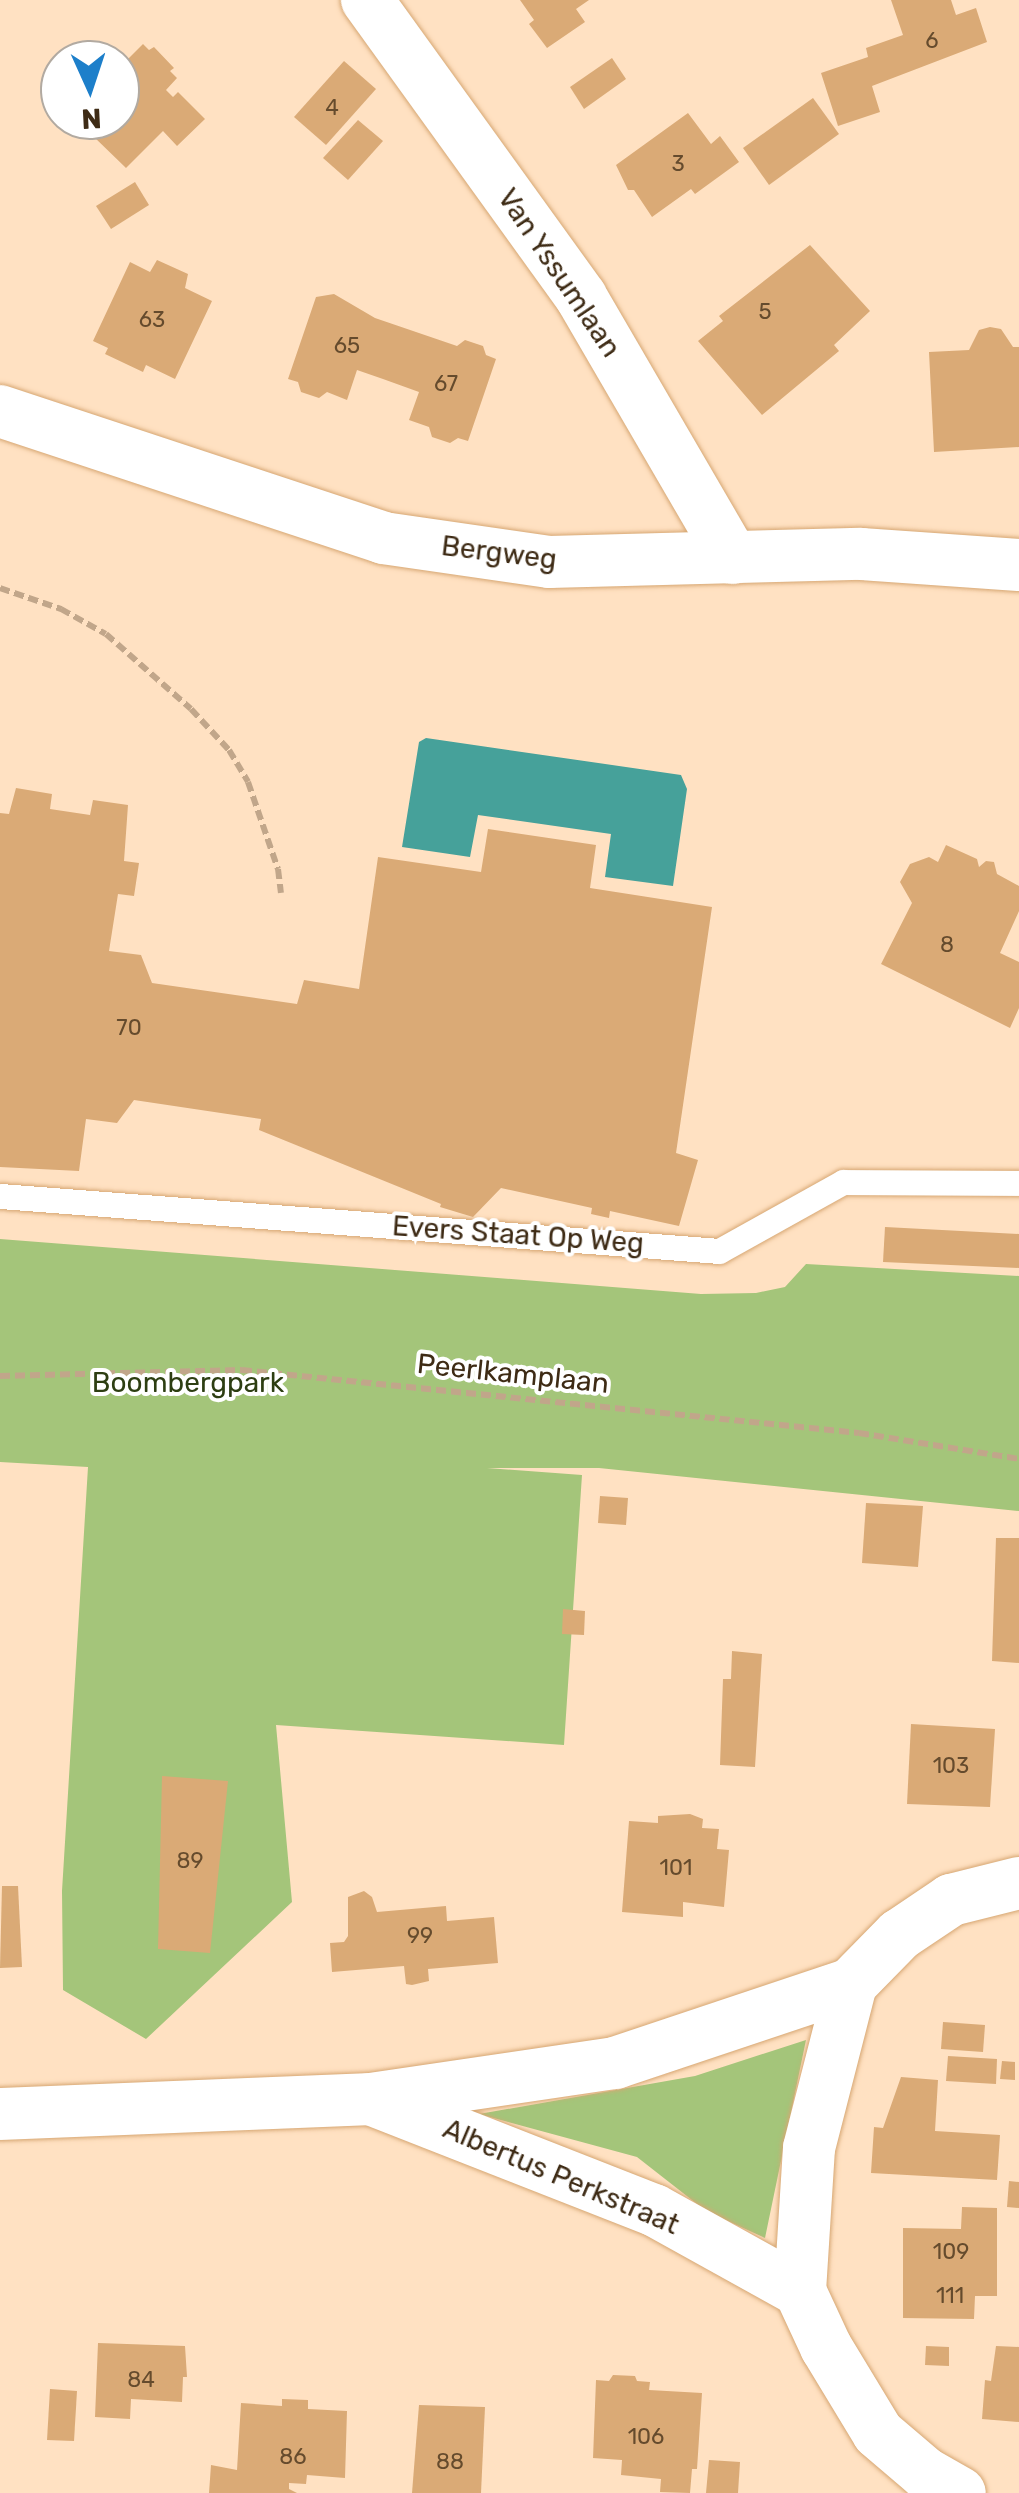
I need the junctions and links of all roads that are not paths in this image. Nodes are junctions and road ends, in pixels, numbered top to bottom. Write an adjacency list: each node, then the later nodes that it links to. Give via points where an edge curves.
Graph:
1 (367, 0): 3 (street, Van Yssumlaan, via 580,297)
2 (0, 412): 3 (street, Bergweg, via 383,538 548,562)
3 (733, 558): 4 (street, Bergweg, via 860,554)
4 (1019, 565)
5 (1019, 1183): 6 (lane, Evers Staat Op Weg, via 843,1182 720,1251)
6 (0, 1196)
7 (1019, 1883): 8 (street, Albertus Perkstraat, via 952,1900 899,1935)
8 (851, 1984): 9 (street, Albertus Perkstraat, via 615,2062); 11 (street, via 809,2148)
9 (371, 2099): 10 (street, Albertus Perkstraat); 11 (street, Albertus Perkstraat, via 654,2210)
10 (0, 2114)
11 (800, 2290): 12 (street, via 878,2433)
12 (960, 2493)

